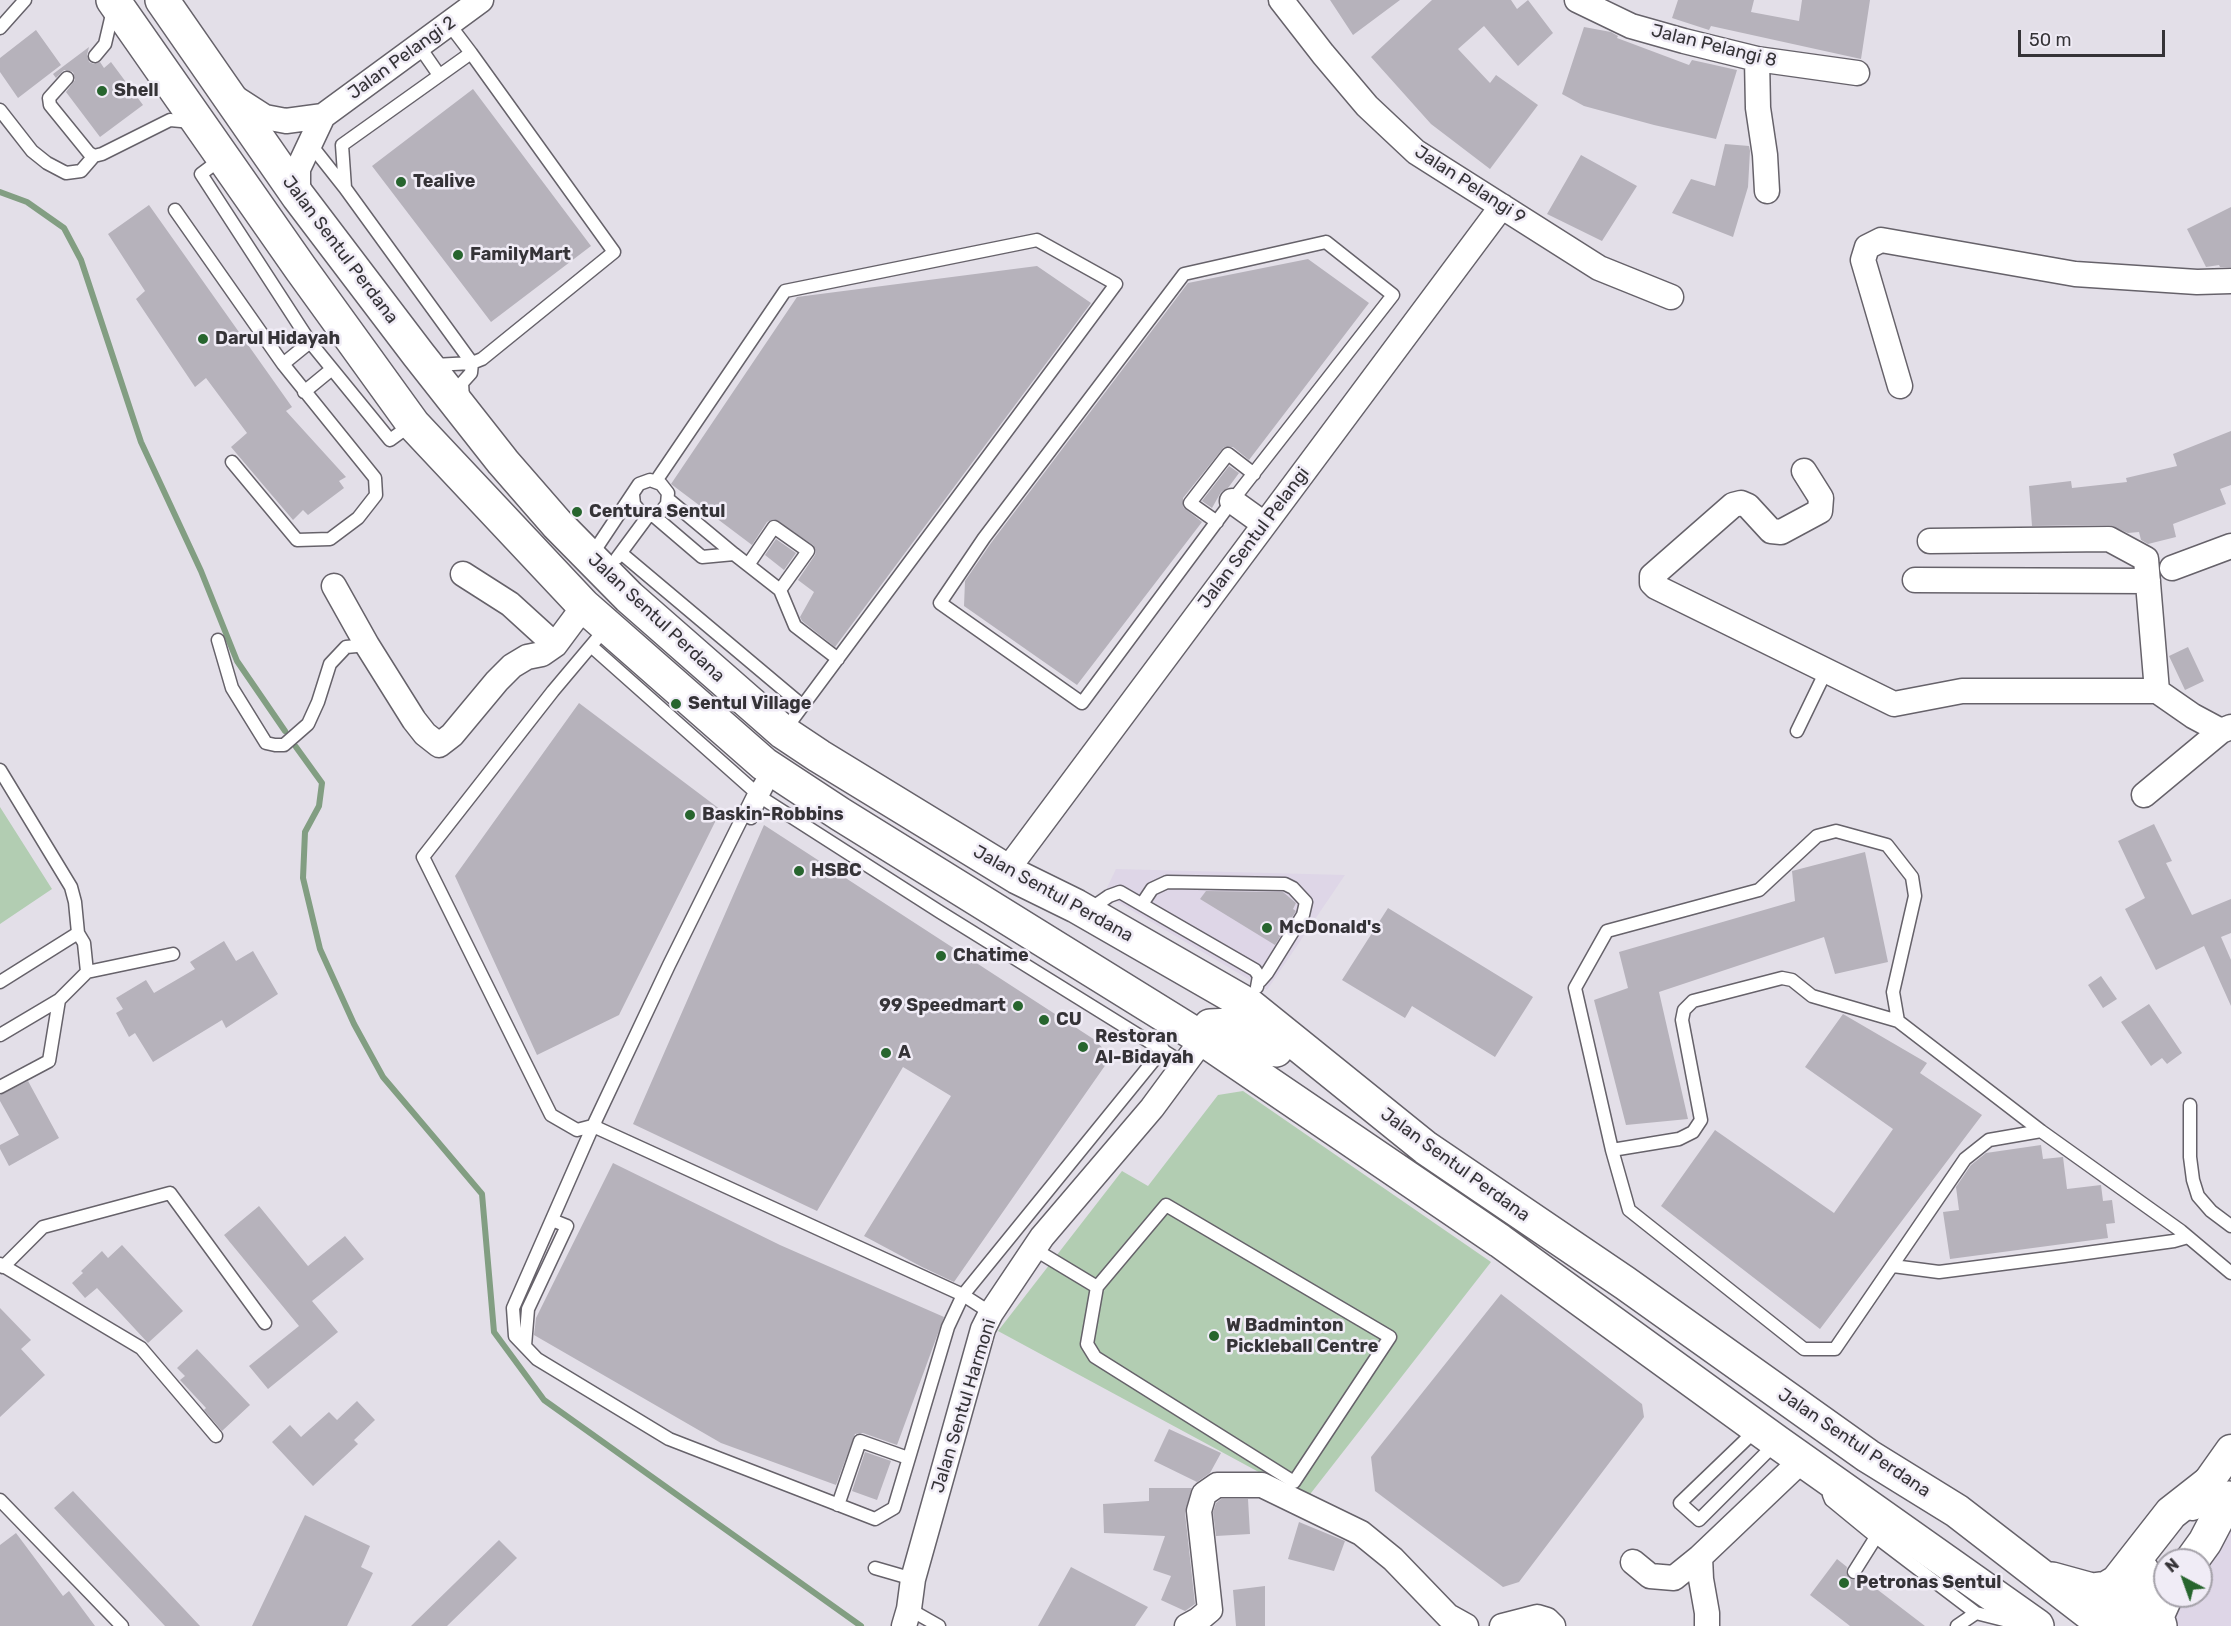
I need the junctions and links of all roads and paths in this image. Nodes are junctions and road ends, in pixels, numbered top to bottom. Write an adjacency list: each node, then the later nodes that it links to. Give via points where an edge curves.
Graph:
1 (25, 0): 7 (lane)
2 (162, 0): 15 (main road, Jalan Sentul Perdana)
3 (1281, 0): 25 (street, Jalan Pelangi 9, via 1367,106 1416,152)
4 (1577, 0): 11 (street, Jalan Pelangi 8, via 1631,26)
5 (113, 1): 10 (lane, via 105,44); 18 (main road, Jalan Sentul Perdana)
6 (462, 9): 8 (street, Jalan Pelangi 2); 9 (lane)
7 (0, 28)
8 (419, 46): 13 (lane); 17 (street, Jalan Pelangi 2)
9 (471, 53): 13 (lane); 31 (lane, via 614,252 482,359)
10 (95, 56)
11 (1757, 59): 12 (street, Jalan Pelangi 8); 23 (street)
12 (1857, 74)
13 (440, 75): 22 (lane, via 342,145)
14 (67, 78): 20 (lane, via 49,98 50,105)
15 (227, 93): 17 (street, Jalan Pelangi 2, via 265,117 286,121); 24 (main road, Jalan Sentul Perdana)
16 (0, 110): 20 (lane, via 32,151 66,173 81,171)
17 (323, 116): 19 (street)
18 (199, 122): 20 (lane, via 170,120); 21 (main road, Jalan Sentul Perdana)
19 (311, 145): 22 (lane); 24 (street, via 298,169)
20 (94, 156)
21 (224, 157): 29 (lane, via 201,174); 37 (main road, Jalan Sentul Perdana)
22 (345, 188): 31 (lane)
23 (1767, 191)
24 (298, 196): 30 (main road, Jalan Sentul Perdana)
25 (1502, 206): 28 (street, Jalan Pelangi 9, via 1599,268); 47 (street, Jalan Sentul Pelangi)
26 (175, 210): 32 (lane)
27 (2231, 280): 34 (street, via 2197,282 2075,274 1881,240 1868,247 1863,260)
28 (1671, 297)
29 (310, 342): 32 (lane); 33 (lane)
30 (418, 354): 31 (lane, via 434,365); 36 (main road, Jalan Sentul Perdana)
31 (472, 363): 36 (lane, via 471,373 462,383)
32 (283, 364): 35 (lane)
33 (332, 369): 35 (lane); 37 (lane, via 390,440)
34 (1900, 386)
35 (304, 392): 38 (lane, via 375,478 376,495 358,518 330,539 297,540)
36 (466, 418): 52 (main road, Jalan Sentul Perdana, via 557,524)
37 (413, 424): 50 (main road, Jalan Sentul Perdana)
38 (232, 462)
39 (1804, 471): 65 (street, via 1821,498 1820,511 1781,532 1771,531 1748,506 1733,505 1653,576 1652,583)
40 (1254, 474): 44 (lane); 46 (lane, via 1228,454 1190,502); 46 (lane, via 1393,296 1326,242 1184,274 984,538 940,603 1082,703)
41 (656, 481): 42 (lane, via 639,484); 43 (lane, via 665,488); 64 (lane, via 785,291 1037,240 1116,284)
42 (633, 495): 45 (lane, via 636,509); 52 (lane)
43 (668, 499): 45 (lane, via 664,510); 51 (lane)
44 (1232, 501): 46 (lane); 47 (street)
45 (651, 516): 51 (lane, via 702,557); 52 (lane)
46 (1217, 522)
47 (1264, 524): 74 (street, Jalan Sentul Pelangi)
48 (1930, 542): 57 (street, via 2109,539 2146,559)
49 (2231, 546): 54 (street)
50 (531, 552): 52 (main road, via 564,572); 60 (main road, Jalan Sentul Perdana)
51 (734, 554): 53 (lane)
52 (601, 564): 60 (main road, via 582,593 612,622); 67 (lane); 70 (main road, Jalan Sentul Perdana, via 629,597)
53 (748, 565): 59 (lane); 59 (lane, via 774,527 808,551)
54 (2172, 568)
55 (463, 574): 63 (street, via 510,604)
56 (1915, 580): 57 (street)
57 (2148, 581): 66 (street)
58 (334, 586): 62 (street)
59 (780, 590): 64 (lane, via 795,626)
60 (600, 629): 63 (street); 72 (main road, Jalan Sentul Perdana); 89 (lane, via 423,857 551,1115 577,1130)
61 (218, 640): 62 (lane, via 232,688 266,742 275,745 284,745 308,724 330,664 346,647)
62 (367, 645): 63 (street, via 414,720 439,745 512,666)
63 (555, 645)
64 (838, 659): 67 (lane)
65 (1826, 671): 66 (street, via 1893,704 1962,691); 69 (lane)
66 (2157, 691): 68 (street, via 2193,716)
67 (803, 705): 70 (lane)
68 (2226, 729): 73 (street)
69 (1797, 731)
70 (783, 732): 74 (main road, Jalan Sentul Perdana)
71 (0, 770): 77 (lane, via 71,887)
72 (765, 783): 85 (main road, Jalan Sentul Perdana); 86 (lane, via 940,912); 89 (lane, via 669,965)
73 (2144, 795)
74 (1007, 870): 76 (main road, Jalan Sentul Perdana)
75 (1142, 904): 76 (lane, via 1120,892 1109,896); 81 (lane, via 1254,970 1259,976); 81 (lane, via 1152,889 1167,882 1285,884 1299,892 1306,902 1303,915)
76 (1099, 920): 81 (main road, Jalan Sentul Perdana); 85 (main road, via 1197,994)
77 (78, 933): 79 (lane, via 84,943); 80 (lane)
78 (173, 954): 79 (lane)
79 (87, 972): 82 (lane)
80 (0, 982)
81 (1255, 994): 91 (main road, Jalan Sentul Perdana)
82 (59, 1000): 84 (lane); 87 (lane, via 49,1061)
83 (1898, 1021): 90 (lane); 92 (lane, via 1812,996 1792,980 1782,978 1693,1000 1684,1010 1682,1020 1701,1119 1693,1132 1679,1139); 92 (lane, via 1893,992 1915,896 1912,876 1887,845 1836,831 1816,836 1759,890 1606,931 1575,988)
84 (0, 1035)
85 (1200, 1043): 86 (lane); 91 (main road, via 1231,1025 1245,1028); 95 (street, Jalan Sentul Harmoni, via 1152,1108); 104 (main road, Jalan Sentul Perdana, via 1500,1241)
86 (1163, 1049): 100 (lane)
87 (0, 1088)
88 (2190, 1105): 93 (lane, via 2190,1157 2198,1196)
89 (593, 1126): 100 (lane); 109 (lane, via 513,1308 514,1336 537,1359 669,1439)
90 (2041, 1131): 94 (lane); 97 (lane, via 1989,1140 1965,1159)
91 (1426, 1148): 117 (main road, Jalan Sentul Perdana, via 1625,1283 1868,1456 1957,1511)
92 (1612, 1150): 97 (lane, via 1629,1210 1804,1349 1835,1349)
93 (2231, 1226)
94 (2188, 1237): 97 (lane, via 1939,1272); 98 (lane)
95 (1034, 1249): 99 (lane); 101 (street, Jalan Sentul Harmoni)
96 (2, 1265): 102 (lane, via 43,1227 170,1192); 103 (lane, via 141,1348)
97 (1893, 1266)
98 (2231, 1273)
99 (1097, 1287): 99 (lane, via 1166,1205 1390,1337 1294,1482 1095,1357 1087,1344)
100 (963, 1295): 101 (lane); 106 (lane, via 948,1327)
101 (991, 1313): 118 (street, Jalan Sentul Harmoni, via 983,1329)
102 (265, 1323)
103 (216, 1436)
104 (1787, 1449): 104 (lane, via 1699,1520 1680,1503); 110 (lane, via 1831,1500); 113 (street); 133 (main road, Jalan Sentul Perdana)
105 (2231, 1450): 107 (street)
106 (908, 1458): 109 (lane, via 894,1508 875,1518); 109 (lane, via 860,1441)
107 (2222, 1491): 111 (street); 112 (main road); 117 (main road, via 2170,1513 2116,1582 2107,1588 2092,1590); 123 (street)
108 (0, 1500): 124 (lane)
109 (838, 1505)
110 (1876, 1537): 116 (lane); 121 (lane)
111 (2187, 1548)
112 (2201, 1548)
113 (1700, 1557): 114 (street, via 1674,1578 1650,1576); 130 (street)
114 (1633, 1562)
115 (875, 1568): 118 (lane)
116 (1854, 1572)
117 (2036, 1574): 123 (main road, Jalan Sentul Perdana)
118 (913, 1579): 122 (street, Jalan Sentul Harmoni)
119 (2153, 1590): 123 (street)
120 (2161, 1608): 134 (main road, via 2157,1616)
121 (1976, 1613): 131 (lane); 132 (lane)
122 (907, 1618): 125 (lane)
123 (2109, 1625)
124 (122, 1626)
125 (939, 1626)
126 (1187, 1626): 127 (street, via 1210,1610 1199,1511 1204,1494 1217,1485 1262,1485 1361,1533 1393,1558 1448,1616)
127 (1466, 1626)
128 (1502, 1626): 129 (street, via 1537,1617)
129 (1553, 1626)
130 (1707, 1626)
131 (1957, 1626)
132 (2030, 1626)
133 (2037, 1626)
134 (2160, 1626)

